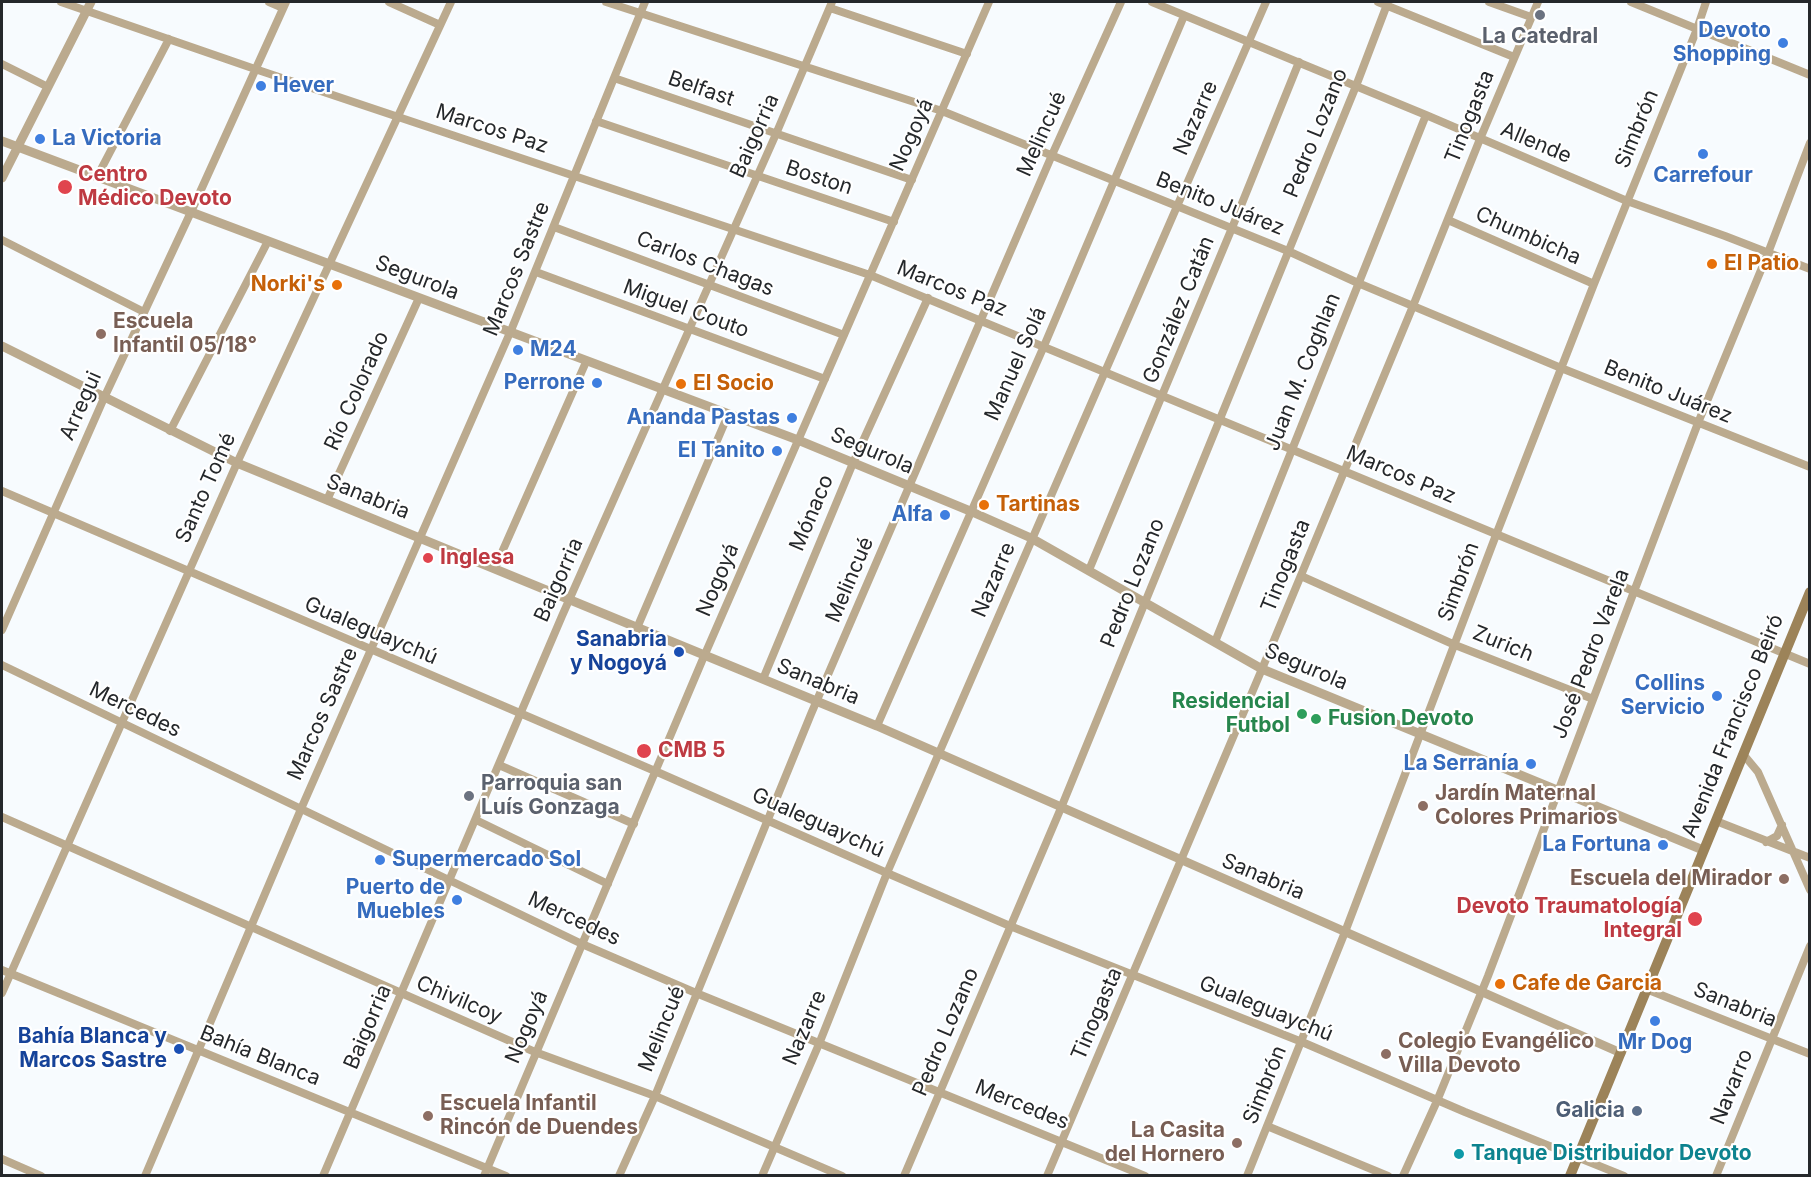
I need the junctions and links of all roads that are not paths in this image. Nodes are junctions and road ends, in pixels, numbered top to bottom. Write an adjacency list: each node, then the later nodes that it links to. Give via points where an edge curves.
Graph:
1 (61, 2): 19 (street, Marcos Paz)
2 (269, 2): 17 (street)
3 (389, 2): 23 (street)
4 (451, 2): 23 (street, Santo Tomé)
5 (606, 2): 20 (street, Benito Juárez)
6 (645, 2): 20 (street, Marcos Sastre)
7 (989, 2): 27 (street, Nogoyá)
8 (1121, 2): 46 (street, Melincué)
9 (1152, 2): 21 (street, Allende)
10 (1266, 2): 26 (street, Nazarre)
11 (1378, 2): 16 (street)
12 (1489, 2): 22 (street)
13 (1538, 2): 22 (street, Tinogasta)
14 (1631, 2): 24 (street)
15 (1706, 2): 24 (street, Simbrón)
16 (1387, 3): 28 (street); 36 (street, Pedro Lozano)
17 (285, 5): 32 (street, Arregui)
18 (831, 5): 27 (street); 31 (street, Baigorria)
19 (89, 6): 25 (street, Marcos Paz); 35 (street)
20 (641, 12): 31 (street, Benito Juárez); 34 (street, Marcos Sastre)
21 (1184, 16): 26 (street, Allende); 52 (street, Manuel Solá)
22 (1532, 17): 28 (street, Tinogasta)
23 (440, 25): 39 (street, Santo Tomé)
24 (1697, 29): 33 (street); 53 (street, Simbrón)
25 (169, 39): 32 (street, Marcos Paz); 49 (street)
26 (1250, 42): 29 (street, Allende); 54 (street, Nazarre)
27 (967, 54): 37 (street, Nogoyá)
28 (1514, 57): 42 (street, Tinogasta)
29 (1299, 62): 36 (street, Allende); 60 (street, González Catán)
30 (2, 64): 35 (street)
31 (806, 67): 37 (street, Benito Juárez); 41 (street, Baigorria)
32 (255, 69): 39 (street, Marcos Paz); 55 (street, Arregui)
33 (1809, 75)
34 (614, 78): 40 (street, Marcos Sastre); 41 (street, Belfast)
35 (46, 86): 45 (street)
36 (1356, 86): 38 (street, Allende); 63 (street, Pedro Lozano)
37 (942, 111): 46 (street, Benito Juárez); 51 (street, Nogoyá)
38 (1426, 115): 42 (street, Allende); 69 (street, Juan M. Coghlan)
39 (397, 117): 47 (street, Marcos Paz); 65 (street, Santo Tomé)
40 (597, 121): 47 (street, Marcos Sastre); 48 (street, Boston)
41 (776, 134): 48 (street, Baigorria); 51 (street, Belfast)
42 (1479, 139): 53 (street, Allende); 56 (street, Tinogasta)
43 (2, 141): 45 (street, Segurola)
44 (1809, 143): 64 (street, José Pedro Varela)
45 (17, 147): 49 (street, Segurola); 50 (street)
46 (1052, 155): 52 (street, Benito Juárez); 76 (street, Melincué)
47 (574, 175): 58 (street, Marcos Sastre); 59 (street, Marcos Paz)
48 (758, 176): 57 (street, Boston); 59 (street, Baigorria)
49 (97, 177): 55 (street, Segurola)
50 (2, 178)
51 (912, 180): 57 (street, Nogoyá)
52 (1115, 180): 54 (street, Benito Juárez); 81 (street, Manuel Solá)
53 (1628, 201): 64 (street, Allende); 70 (street, Simbrón)
54 (1176, 205): 60 (street, Benito Juárez); 84 (street, Nazarre)
55 (191, 212): 62 (street, Segurola); 75 (street, Arregui)
56 (1448, 220): 70 (street, Chumbicha); 74 (street, Tinogasta)
57 (894, 222): 68 (street, Nogoyá)
58 (554, 227): 67 (street, Marcos Sastre); 71 (street, Carlos Chagas)
59 (734, 228): 68 (street, Marcos Paz); 71 (street, Baigorria)
60 (1232, 228): 63 (street, Benito Juárez); 87 (street, González Catán)
61 (2, 240): 75 (street)
62 (268, 241): 65 (street, Segurola); 92 (street)
63 (1288, 251): 69 (street, Benito Juárez); 90 (street, Pedro Lozano)
64 (1768, 253): 66 (street, Allende); 91 (street, José Pedro Varela)
65 (329, 264): 72 (street, Segurola); 95 (street, Santo Tomé)
66 (1809, 270)
67 (536, 272): 77 (street, Miguel Couto); 78 (street, Marcos Sastre)
68 (870, 275): 73 (street, Marcos Paz); 79 (street, Nogoyá)
69 (1358, 283): 74 (street, Benito Juárez); 94 (street, Juan M. Coghlan)
70 (1594, 284): 83 (street, Simbrón)
71 (709, 285): 77 (street, Baigorria); 79 (street, Carlos Chagas)
72 (419, 298): 78 (street, Segurola); 101 (street, Río Colorado)
73 (928, 298): 76 (street, Marcos Paz); 96 (street, Mónaco)
74 (1413, 306): 83 (street, Benito Juárez); 98 (street, Tinogasta)
75 (144, 312): 88 (street, Arregui)
76 (981, 320): 81 (street, Marcos Paz); 99 (street, Melincué)
77 (689, 329): 85 (street, Miguel Couto); 86 (street, Baigorria)
78 (510, 333): 82 (street, Segurola); 105 (street, Marcos Sastre)
79 (844, 336): 85 (street, Nogoyá)
80 (2, 346): 88 (street, Sanabria)
81 (1044, 346): 84 (street, Marcos Paz); 102 (street, Manuel Solá)
82 (586, 362): 86 (street, Segurola); 107 (street)
83 (1561, 368): 91 (street, Benito Juárez); 104 (street, Simbrón)
84 (1104, 371): 87 (street, Marcos Paz); 106 (street, Nazarre)
85 (825, 379): 93 (street, Nogoyá)
86 (662, 390): 89 (street, Segurola); 113 (street, Baigorria)
87 (1163, 396): 90 (street, Marcos Paz); 108 (street, González Catán)
88 (104, 398): 92 (street, Sanabria); 103 (street, Arregui)
89 (728, 415): 93 (street, Segurola); 115 (street)
90 (1219, 419): 94 (street, Marcos Paz); 114 (street, Pedro Lozano)
91 (1698, 423): 97 (street, Benito Juárez); 111 (street, José Pedro Varela)
92 (171, 431): 95 (street, Sanabria)
93 (798, 440): 96 (street, Segurola); 121 (street, Nogoyá)
94 (1292, 450): 98 (street, Marcos Paz); 117 (street, Juan M. Coghlan)
95 (237, 463): 101 (street, Sanabria); 109 (street, Santo Tomé)
96 (853, 463): 99 (street, Segurola); 125 (street, Mónaco)
97 (1809, 467)
98 (1344, 471): 104 (street, Marcos Paz); 110 (street, Tinogasta)
99 (910, 487): 102 (street, Segurola); 127 (street, Melincué)
100 (2, 491): 103 (street, Gualeguaychú)
101 (327, 500): 105 (street, Sanabria)
102 (970, 511): 106 (street, Segurola); 130 (street, Manuel Solá)
103 (54, 514): 109 (street, Gualeguaychú); 116 (street, Arregui)
104 (1496, 535): 111 (street, Marcos Paz); 118 (street, Simbrón)
105 (419, 537): 107 (street, Sanabria); 119 (street, Marcos Sastre)
106 (1031, 538): 108 (street, Segurola); 132 (street, Nazarre)
107 (495, 568): 113 (street, Sanabria)
108 (1089, 570): 114 (street, Segurola)
109 (189, 572): 119 (street, Gualeguaychú); 129 (street, Santo Tomé)
110 (1301, 576): 118 (street, Zurich); 124 (street, Tinogasta)
111 (1635, 590): 120 (street, Marcos Paz); 126 (street, José Pedro Varela)
112 (1809, 592): 120 (main road, Avenida Francisco Beiró)
113 (570, 600): 115 (street, Sanabria); 128 (street, Baigorria)
114 (1145, 603): 117 (street, Segurola); 137 (street, Pedro Lozano)
115 (638, 628): 121 (street, Sanabria)
116 (2, 630)
117 (1215, 642): 124 (street, Segurola)
118 (1455, 645): 126 (street, Zurich); 131 (street, Simbrón)
119 (370, 650): 128 (street, Gualeguaychú); 138 (street, Marcos Sastre)
120 (1784, 654): 123 (street, Marcos Paz); 133 (main road, Avenida Francisco Beiró)
121 (704, 656): 125 (street, Sanabria); 135 (street, Nogoyá)
122 (2, 664): 129 (street, Mercedes)
123 (1809, 664)
124 (1262, 669): 131 (street, Segurola); 150 (street, Tinogasta)
125 (763, 679): 127 (street, Sanabria)
126 (1593, 699): 136 (street, José Pedro Varela)
127 (817, 701): 130 (street, Sanabria); 141 (street, Melincué)
128 (522, 714): 134 (street, Baigorria); 135 (street, Gualeguaychú)
129 (122, 724): 138 (street, Mercedes); 146 (street, Santo Tomé)
130 (877, 726): 132 (street, Sanabria)
131 (1421, 734): 136 (street, Segurola); 157 (street, Simbrón)
132 (939, 753): 137 (street, Sanabria); 151 (street, Nazarre)
133 (1743, 754): 142 (main road, Avenida Francisco Beiró); 144 (street, via 1758,772)
134 (499, 765): 140 (street, Baigorria); 143 (street)
135 (655, 771): 141 (street, Gualeguaychú); 143 (street, Nogoyá)
136 (1559, 791): 147 (street, Segurola); 164 (street, José Pedro Varela)
137 (1061, 808): 150 (street, Sanabria); 155 (street, Pedro Lozano)
138 (301, 809): 152 (street, Mercedes); 156 (street, Marcos Sastre)
139 (2, 817): 146 (street, Chivilcoy)
140 (476, 820): 152 (street, Baigorria); 153 (street)
141 (768, 820): 151 (street, Gualeguaychú); 166 (street, Melincué)
142 (1716, 821): 145 (street); 147 (main road, Avenida Francisco Beiró)
143 (634, 824): 153 (street, Nogoyá)
144 (1782, 825): 145 (street, via 1777,836); 148 (street)
145 (1766, 842): 148 (street)
146 (67, 847): 156 (street, Chivilcoy); 161 (street, Santo Tomé)
147 (1703, 850): 163 (main road, Avenida Francisco Beiró)
148 (1794, 853): 149 (street); 154 (street)
149 (1809, 858)
150 (1180, 861): 157 (street, Sanabria); 162 (street, Tinogasta)
151 (887, 873): 155 (street, Gualeguaychú); 170 (street, Nazarre)
152 (450, 879): 158 (street, Mercedes); 167 (street, Baigorria)
153 (608, 884): 158 (street, Nogoyá)
154 (1809, 890)
155 (1010, 926): 162 (street, Gualeguaychú); 175 (street, Pedro Lozano)
156 (250, 928): 167 (street, Chivilcoy); 171 (street, Marcos Sastre)
157 (1345, 933): 164 (street, Sanabria); 169 (street, Simbrón)
158 (582, 944): 166 (street, Mercedes); 172 (street, Nogoyá)
159 (1809, 946): 168 (street, Navarro)
160 (2, 970): 161 (street, Bahía Blanca)
161 (10, 973): 165 (street, Santo Tomé); 171 (street, Bahía Blanca)
162 (1134, 974): 169 (street, Gualeguaychú); 180 (street, Tinogasta)
163 (1646, 989): 168 (street, Sanabria); 173 (main road, Avenida Francisco Beiró)
164 (1482, 992): 173 (street, Sanabria); 177 (street, José Pedro Varela)
165 (2, 993)
166 (696, 993): 170 (street, Mercedes); 176 (street, Melincué)
167 (402, 995): 172 (street, Chivilcoy); 178 (street, Baigorria)
168 (1771, 1038): 174 (street, Sanabria); 200 (street, Navarro)
169 (1302, 1042): 177 (street, Gualeguaychú); 179 (street, Simbrón)
170 (819, 1044): 175 (street, Mercedes); 181 (street, Nazarre)
171 (199, 1050): 178 (street, Bahía Blanca); 186 (street, Marcos Sastre)
172 (535, 1052): 176 (street, Chivilcoy); 184 (street, Nogoyá)
173 (1621, 1053): 182 (main road, Avenida Francisco Beiró)
174 (1809, 1054)
175 (941, 1092): 180 (street, Mercedes); 192 (street, Pedro Lozano)
176 (655, 1096): 181 (street, Chivilcoy); 189 (street, Melincué)
177 (1437, 1101): 182 (street, Gualeguaychú); 197 (street, José Pedro Varela)
178 (351, 1112): 184 (street, Bahía Blanca); 187 (street, Baigorria)
179 (1267, 1126): 195 (street, Simbrón); 196 (street)
180 (1062, 1140): 193 (street, Tinogasta); 194 (street, Mercedes)
181 (774, 1148): 190 (street, Nazarre); 191 (street, Chivilcoy)
182 (1577, 1157): 198 (main road, Avenida Francisco Beiró); 199 (street, Gualeguaychú)
183 (2, 1159): 185 (street)
184 (486, 1172): 188 (street, Bahía Blanca)
185 (41, 1176)
186 (145, 1176)
187 (323, 1176)
188 (506, 1176)
189 (619, 1176)
190 (762, 1176)
191 (842, 1176)
192 (904, 1176)
193 (1047, 1176)
194 (1144, 1176)
195 (1247, 1176)
196 (1388, 1176)
197 (1403, 1176)
198 (1570, 1176)
199 (1624, 1176)
200 (1716, 1176)

